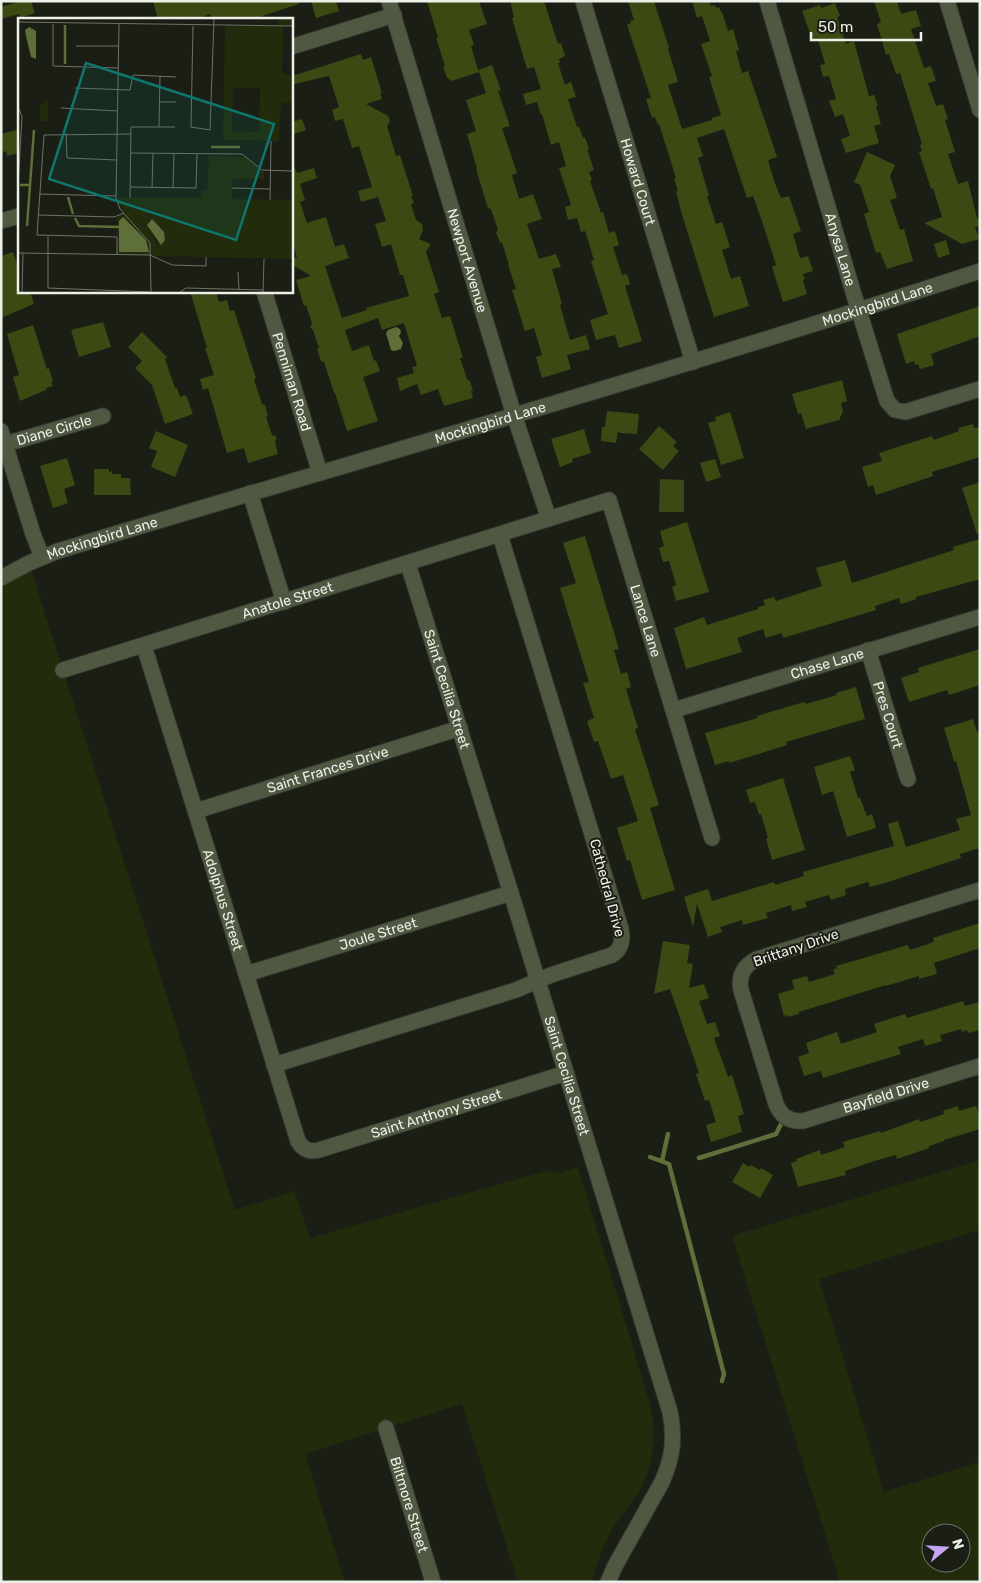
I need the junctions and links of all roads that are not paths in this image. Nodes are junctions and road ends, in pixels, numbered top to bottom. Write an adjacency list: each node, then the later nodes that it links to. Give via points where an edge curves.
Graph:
1 (583, 1): 12 (street, Howard Court)
2 (766, 1): 11 (street, Anysa Lane)
3 (947, 1): 6 (street)
4 (392, 8): 5 (street); 14 (street, Newport Avenue)
5 (292, 47)
6 (980, 110)
7 (18, 216): 8 (street)
8 (1, 220)
9 (980, 271): 11 (street, Mockingbird Lane)
10 (264, 292): 17 (street, Penniman Road)
11 (859, 310): 12 (street, Mockingbird Lane); 13 (street, Anysa Lane, via 884,395 895,410 910,410)
12 (693, 362): 14 (street, Mockingbird Lane)
13 (980, 389)
14 (514, 415): 17 (street, Mockingbird Lane); 19 (street, Newport Avenue)
15 (103, 416): 16 (street, Diane Circle)
16 (3, 437): 21 (street)
17 (320, 473): 18 (street, Mockingbird Lane)
18 (250, 493): 21 (street, Mockingbird Lane); 24 (street)
19 (549, 519): 20 (street, Lance Lane); 29 (street, Lance Lane, via 609,500)
20 (505, 533): 22 (street, Anatole Street); 37 (street, Cathedral Drive, via 622,935 621,947 612,955)
21 (42, 557): 23 (street, Mockingbird Lane)
22 (408, 564): 24 (street, Anatole Street); 30 (street, Saint Cecilia Street)
23 (1, 578)
24 (284, 602): 26 (street, Anatole Street)
25 (980, 617): 27 (street, Chase Lane)
26 (144, 646): 28 (street, Anatole Street); 32 (street, Adolphus Street)
27 (868, 650): 29 (street, Chase Lane); 31 (street, Pres Court)
28 (63, 670)
29 (674, 710): 33 (street, Lance Lane)
30 (460, 728): 32 (street, Saint Frances Drive); 35 (street, Saint Cecilia Street)
31 (908, 778)
32 (196, 811): 36 (street, Adolphus Street)
33 (712, 838)
34 (980, 890): 41 (street, Brittany Drive, via 746,965 740,980 742,990 778,1109)
35 (511, 893): 36 (street, Joule Street); 37 (street, Saint Cecilia Street)
36 (246, 974): 38 (street, Adolphus Street)
37 (537, 981): 38 (street, Cathedral Drive); 40 (street, Saint Cecilia Street)
38 (274, 1065): 42 (street, Adolphus Street, via 298,1141)
39 (980, 1066): 41 (street, Bayfield Drive, via 803,1121)
40 (566, 1074): 42 (street, Saint Anthony Street, via 319,1150); 45 (street, Saint Cecilia Street, via 672,1426 672,1454 662,1482)
41 (792, 1121)
42 (307, 1150)
43 (386, 1428): 44 (street, Biltmore Street)
44 (433, 1582)
45 (608, 1582)

